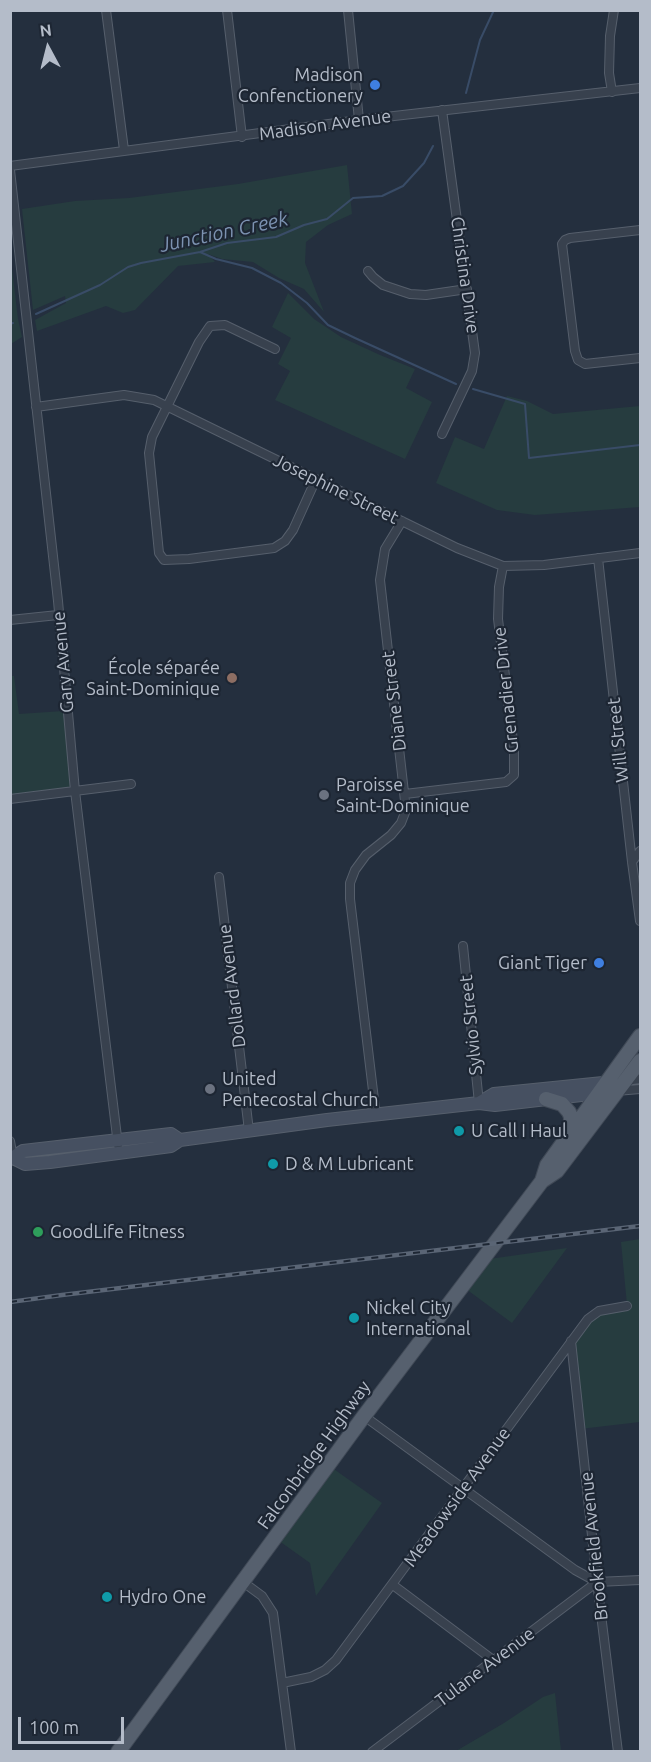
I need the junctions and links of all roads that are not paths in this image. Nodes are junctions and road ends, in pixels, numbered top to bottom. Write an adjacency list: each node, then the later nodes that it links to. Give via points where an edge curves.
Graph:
1 (106, 10): 10 (street)
2 (228, 10): 9 (street)
3 (348, 10): 8 (street)
4 (614, 10): 6 (street, via 609,73)
5 (640, 88): 6 (street, Madison Avenue)
6 (612, 92): 7 (street, Madison Avenue)
7 (442, 110): 8 (street, Madison Avenue); 14 (street, Christina Drive)
8 (359, 120): 9 (street, Madison Avenue)
9 (242, 137): 10 (street, Madison Avenue)
10 (124, 150): 11 (street, Madison Avenue)
11 (10, 168): 18 (street, Gary Avenue)
12 (640, 230): 16 (street, via 570,238 562,244 578,360 585,364)
13 (368, 272): 14 (street, via 383,285 410,294)
14 (467, 289): 19 (street, Christina Drive, via 475,352 472,371)
15 (276, 349): 17 (street, via 225,325 210,326)
16 (640, 358)
17 (168, 406): 18 (street, Josephine Street, via 124,395); 20 (street, Josephine Street); 20 (street, via 152,437 149,453 159,553 164,560 274,548 293,530)
18 (36, 407): 25 (street, Gary Avenue)
19 (442, 434)
20 (316, 479): 21 (street, Josephine Street)
21 (402, 521): 24 (street, Josephine Street); 29 (street, Diane Street, via 385,549 380,580)
22 (640, 553): 23 (street, Josephine Street)
23 (598, 558): 24 (street, Josephine Street); 32 (street, Will Street)
24 (503, 566): 29 (street, Grenadier Drive, via 498,619 514,775 506,782)
25 (58, 615): 26 (street); 28 (street, Gary Avenue)
26 (10, 620)
27 (131, 784): 28 (street)
28 (75, 791): 30 (street); 46 (street, Gary Avenue)
29 (405, 794): 43 (street, Diane Street, via 406,810 401,823 366,855 350,883)
30 (10, 799)
31 (640, 851): 32 (street)
32 (632, 862): 34 (street, Will Street)
33 (219, 877): 44 (street, Dollard Avenue)
34 (640, 921)
35 (463, 946): 42 (street, Sylvio Street)
36 (640, 1036): 39 (main road, Falconbridge Highway)
37 (640, 1061): 39 (main road, Falconbridge Highway)
38 (640, 1079): 39 (street)
39 (612, 1087): 40 (street); 41 (main road); 42 (main road, via 494,1094); 45 (main road, Falconbridge Highway); 51 (main road, Falconbridge Highway, via 557,1171)
40 (640, 1089)
41 (546, 1099): 42 (main road); 45 (main road, via 566,1107 571,1117)
42 (479, 1103): 43 (main road)
43 (376, 1116): 44 (main road)
44 (249, 1131): 47 (main road)
45 (570, 1132): 51 (main road, Falconbridge Highway, via 547,1165)
46 (117, 1140): 47 (main road, via 171,1134); 49 (street, Gary Avenue); 50 (main road, via 23,1151)
47 (180, 1140): 49 (main road, via 171,1146)
48 (10, 1141): 50 (street)
49 (118, 1153): 50 (main road, via 25,1164)
50 (12, 1158)
51 (542, 1181): 54 (main road, Falconbridge Highway)
52 (627, 1306): 53 (street, Meadowside Avenue, via 593,1314)
53 (571, 1341): 55 (street, Meadowside Avenue); 58 (street, Brookfield Avenue)
54 (364, 1416): 55 (street); 57 (main road, Falconbridge Highway)
55 (462, 1488): 58 (street); 59 (street, Meadowside Avenue)
56 (640, 1580): 58 (street)
57 (243, 1582): 61 (street, via 262,1596 273,1613); 62 (main road, Falconbridge Highway)
58 (597, 1582): 60 (street, Tulane Avenue); 65 (street, Brookfield Avenue)
59 (393, 1585): 60 (street); 61 (street, Meadowside Avenue, via 331,1666 311,1677)
60 (493, 1660): 64 (street, Tulane Avenue)
61 (282, 1683): 63 (street)
62 (118, 1752)
63 (291, 1752)
64 (372, 1752)
65 (618, 1752)

